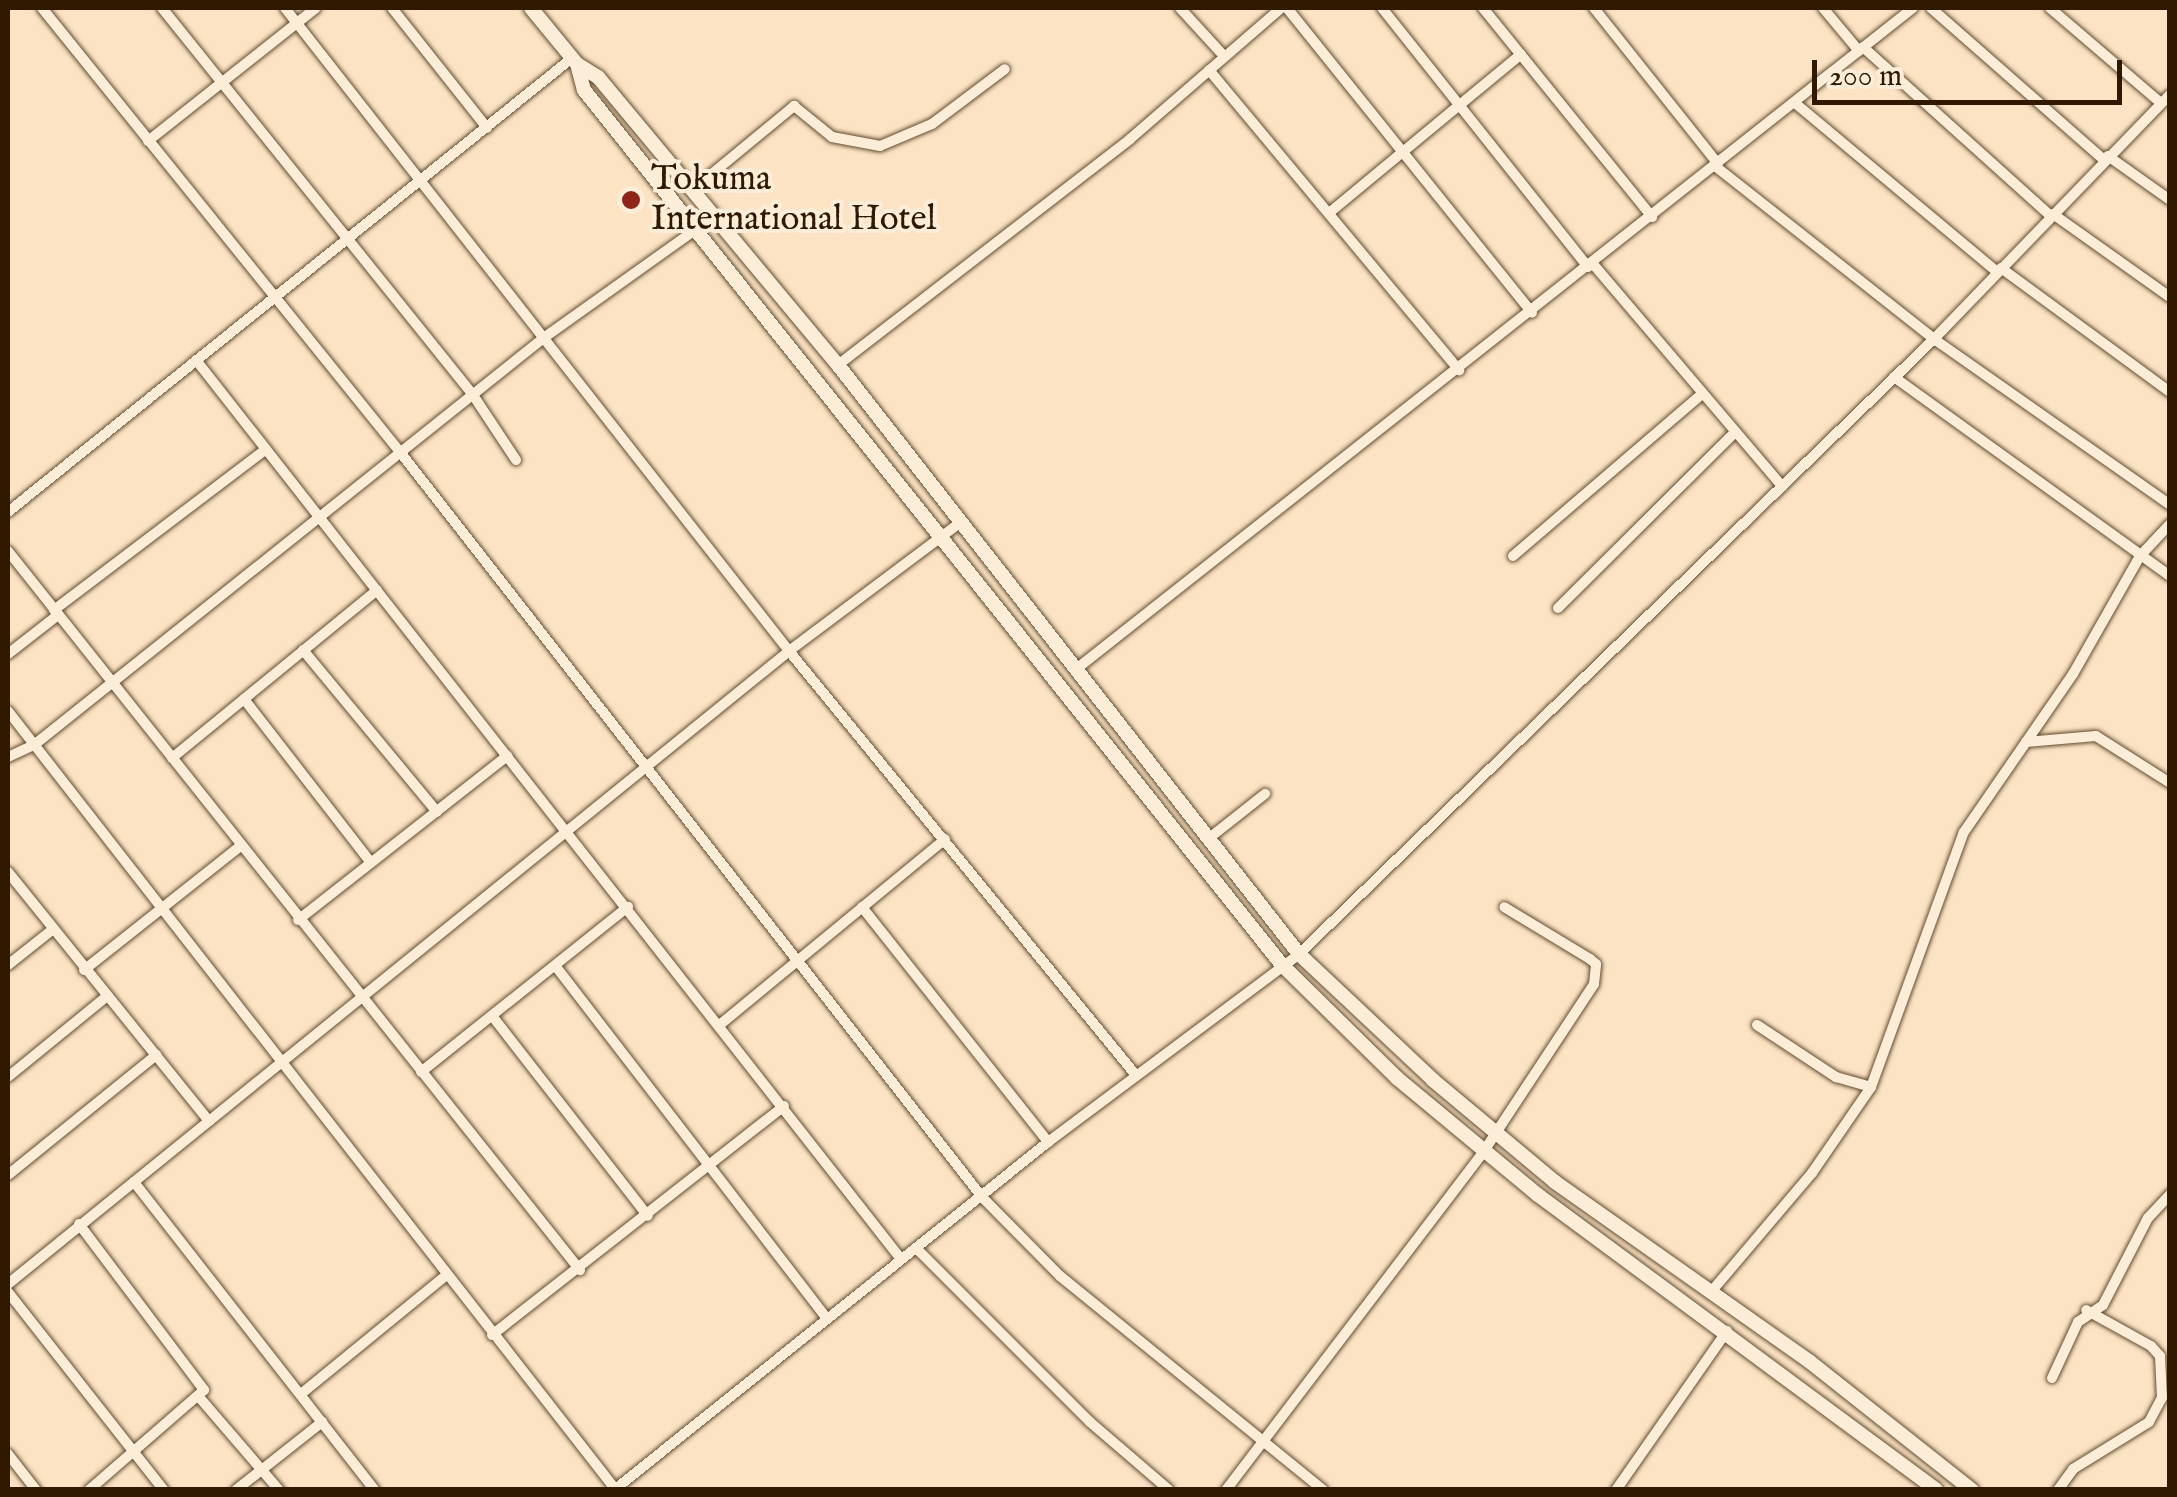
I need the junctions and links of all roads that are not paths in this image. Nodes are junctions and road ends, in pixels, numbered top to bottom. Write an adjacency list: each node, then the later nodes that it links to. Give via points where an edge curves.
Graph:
1 (42, 8): 28 (street)
2 (162, 8): 23 (street)
3 (286, 8): 16 (street)
4 (316, 8): 16 (street)
5 (392, 8): 27 (street)
6 (531, 8): 20 (main road)
7 (1180, 8): 19 (street)
8 (1284, 8): 19 (street); 29 (street)
9 (1382, 8): 25 (street)
10 (1483, 8): 18 (street)
11 (1594, 8): 31 (street)
12 (1824, 8): 17 (street)
13 (1913, 8): 17 (street)
14 (1931, 8): 30 (street)
15 (2050, 8): 24 (street)
16 (297, 22): 23 (street); 32 (street)
17 (1861, 49): 26 (street); 36 (street)
18 (1521, 54): 25 (street); 37 (street)
19 (1224, 56): 22 (street)
20 (575, 61): 27 (street); 33 (main road, via 598,76); 38 (main road, via 584,90)
21 (1005, 69): 33 (street, via 932,124 880,146 832,136 794,106)
22 (1209, 70): 35 (street); 48 (street)
23 (220, 79): 28 (street); 39 (street)
24 (2165, 99): 30 (street)
25 (1458, 102): 29 (street); 40 (street)
26 (1795, 103): 31 (street); 41 (street)
27 (487, 128): 32 (street)
28 (148, 141): 43 (street)
29 (1406, 150): 35 (street); 44 (street)
30 (2106, 158): 34 (street); 36 (street)
31 (1716, 165): 37 (street); 46 (street)
32 (421, 179): 39 (street); 45 (street)
33 (690, 191): 48 (main road)
34 (2170, 200)
35 (1329, 213): 49 (street)
36 (2052, 215): 41 (street); 42 (street)
37 (1652, 216): 40 (street)
38 (695, 230): 45 (street); 64 (main road)
39 (346, 238): 43 (street); 52 (street)
40 (1591, 266): 44 (street); 53 (street)
41 (1999, 270): 46 (street); 51 (street)
42 (2170, 297)
43 (272, 298): 47 (street); 56 (street)
44 (1532, 312): 49 (street)
45 (545, 337): 52 (street); 73 (street)
46 (1934, 338): 50 (street); 59 (street)
47 (196, 360): 55 (street); 60 (street)
48 (838, 366): 62 (main road)
49 (1460, 370): 75 (street)
50 (1894, 377): 58 (street); 67 (street)
51 (2170, 392)
52 (473, 395): 56 (street); 57 (street)
53 (1700, 396): 54 (street); 66 (street)
54 (1732, 435): 58 (street); 70 (street)
55 (266, 449): 61 (street); 71 (street)
56 (400, 452): 61 (street); 84 (street)
57 (516, 460)
58 (1782, 486): 100 (street)
59 (2170, 505)
60 (8, 512)
61 (320, 516): 69 (street); 76 (street)
62 (960, 522): 64 (street); 75 (main road)
63 (2170, 524): 67 (street)
64 (939, 532): 73 (street); 103 (main road)
65 (8, 551): 71 (street)
66 (1513, 556)
67 (2140, 556): 68 (street); 79 (street)
68 (2170, 576)
69 (377, 590): 72 (street); 81 (street)
70 (1558, 608)
71 (56, 612): 74 (street); 76 (street)
72 (303, 650): 77 (street); 87 (street)
73 (789, 651): 84 (street); 89 (street)
74 (8, 654)
75 (1075, 670): 90 (main road)
76 (114, 681): 80 (street); 83 (street)
77 (244, 698): 83 (street); 92 (street)
78 (8, 712): 80 (street)
79 (2026, 742): 85 (street, via 2096,736); 116 (street, via 1952,858)
80 (34, 746): 82 (street); 97 (street)
81 (507, 756): 87 (street); 88 (street)
82 (8, 757)
83 (172, 758): 91 (street)
84 (647, 770): 88 (street); 101 (street)
85 (2170, 784)
86 (1265, 794): 90 (street)
87 (438, 812): 92 (street)
88 (568, 834): 95 (street); 107 (street)
89 (945, 839): 96 (street); 114 (street)
90 (1208, 839): 100 (main road)
91 (240, 847): 97 (street); 98 (street)
92 (371, 863): 98 (street)
93 (8, 872): 99 (street)
94 (1504, 906): 119 (street, via 1590,959 1597,974)
95 (628, 907): 104 (street); 109 (street)
96 (862, 907): 101 (street); 120 (street)
97 (163, 910): 105 (street); 112 (street)
98 (298, 920): 107 (street)
99 (52, 930): 102 (street); 105 (street)
100 (1299, 954): 103 (street); 119 (main road)
101 (796, 961): 109 (street); 126 (street)
102 (8, 965)
103 (1282, 966): 114 (street); 121 (main road)
104 (557, 968): 108 (street); 122 (street)
105 (84, 970): 106 (street)
106 (106, 996): 111 (street); 115 (street)
107 (362, 998): 112 (street); 113 (street)
108 (493, 1017): 113 (street); 127 (street)
109 (722, 1022): 117 (street)
110 (1757, 1025): 116 (street, via 1836,1077)
111 (156, 1056): 118 (street); 123 (street)
112 (278, 1063): 118 (street); 132 (street)
113 (422, 1072): 131 (street)
114 (1134, 1074): 120 (street)
115 (8, 1076)
116 (1871, 1088): 134 (street, via 1812,1173)
117 (784, 1106): 122 (street); 130 (street)
118 (209, 1121): 124 (street)
119 (1496, 1134): 121 (street); 134 (main road)
120 (1048, 1142): 126 (street)
121 (1484, 1151): 137 (main road); 143 (street)
122 (712, 1166): 127 (street); 136 (street)
123 (8, 1175)
124 (134, 1182): 128 (street); 140 (street)
125 (2170, 1194): 135 (street, via 2148,1218 2103,1304)
126 (982, 1198): 129 (street); 143 (street, via 1060,1276)
127 (648, 1216): 131 (street)
128 (79, 1224): 133 (street); 141 (street, via 200,1380)
129 (917, 1249): 130 (street); 155 (street, via 1090,1422)
130 (901, 1260): 136 (street)
131 (580, 1270): 138 (street)
132 (445, 1276): 138 (street); 140 (street)
133 (8, 1288): 145 (street)
134 (1712, 1292): 160 (main road)
135 (2086, 1310): 139 (street); 161 (street, via 2160,1356 2162,1398 2148,1422 2073,1469)
136 (827, 1318): 148 (street)
137 (1728, 1330): 147 (street); 159 (main road)
138 (492, 1335): 148 (street)
139 (2052, 1378)
140 (300, 1394): 142 (street)
141 (200, 1398): 145 (street); 146 (street)
142 (322, 1422): 146 (street); 154 (street)
143 (1260, 1443): 156 (street); 157 (street)
144 (8, 1454): 149 (street)
145 (136, 1454): 150 (street); 151 (street)
146 (262, 1469): 152 (street); 153 (street)
147 (1620, 1485): 158 (street)
148 (615, 1489)
149 (36, 1490)
150 (89, 1490)
151 (164, 1490)
152 (236, 1490)
153 (279, 1490)
154 (375, 1490)
155 (1170, 1490)
156 (1226, 1490)
157 (1323, 1490)
158 (1634, 1490)
159 (1936, 1490)
160 (1972, 1490)
161 (2058, 1490)

